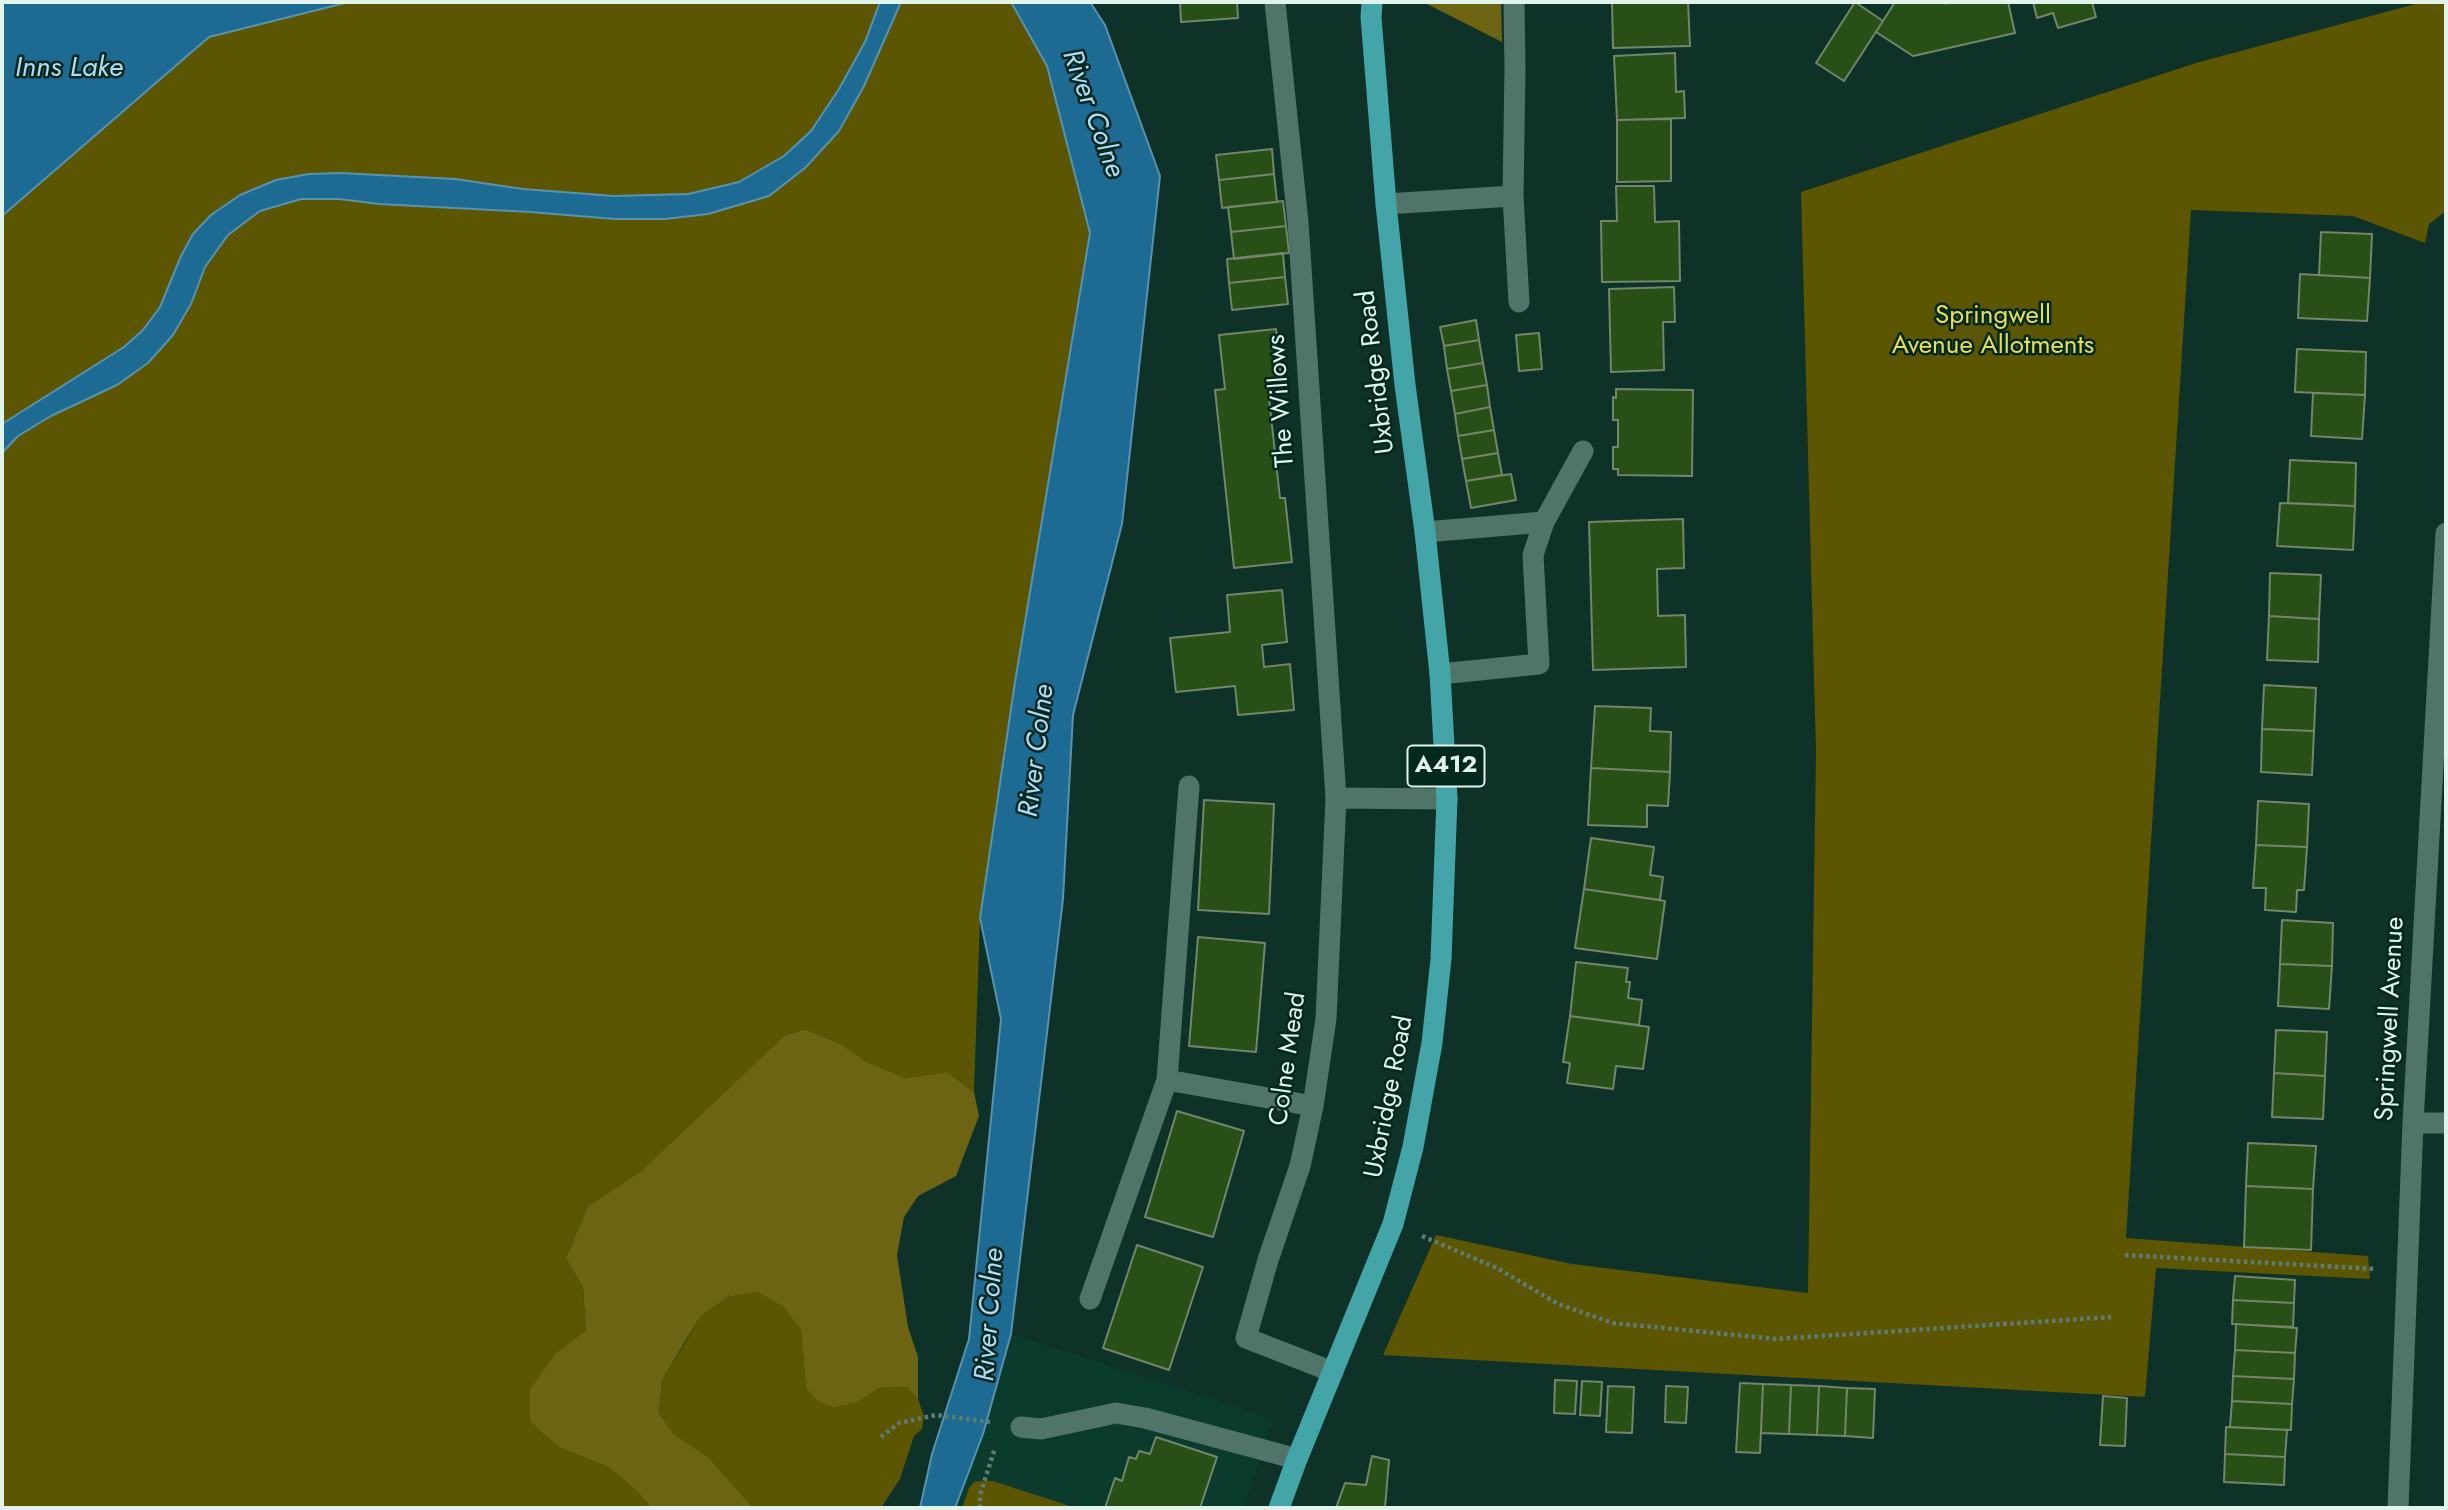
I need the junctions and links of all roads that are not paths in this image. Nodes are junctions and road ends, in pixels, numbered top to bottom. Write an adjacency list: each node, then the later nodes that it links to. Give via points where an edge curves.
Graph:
1 (1275, 2): 14 (street, The Willows, via 1298,222)
2 (1372, 2): 5 (main road, Uxbridge Road / A412)
3 (1514, 2): 4 (street)
4 (1513, 196): 5 (street); 6 (street)
5 (1386, 204): 9 (main road, Uxbridge Road / A412)
6 (1519, 302)
7 (1583, 451): 8 (street)
8 (1544, 522): 9 (street); 11 (street, via 1533,555 1539,664)
9 (1425, 532): 11 (main road, Uxbridge Road / A412)
10 (2446, 533): 12 (street, Springwell Avenue)
11 (1440, 674): 15 (main road, Uxbridge Road / A412)
12 (2442, 696): 18 (street, Springwell Avenue)
13 (1189, 786): 16 (street)
14 (1336, 798): 15 (street); 17 (street, Colne Mead, via 1326,1019)
15 (1447, 799): 21 (main road, Uxbridge Road / A412, via 1442,947 1432,1043 1413,1147 1393,1224)
16 (1167, 1080): 17 (street); 20 (street)
17 (1313, 1106): 21 (street, Colne Mead, via 1300,1166 1246,1338)
18 (2413, 1123): 19 (street); 25 (street, Springwell Avenue)
19 (2446, 1123)
20 (1090, 1299)
21 (1332, 1373): 23 (main road, Uxbridge Road / A412)
22 (1021, 1427): 23 (street, via 1041,1429 1116,1413)
23 (1297, 1459): 24 (main road, Uxbridge Road / A412)
24 (1279, 1508)
25 (2398, 1508)

